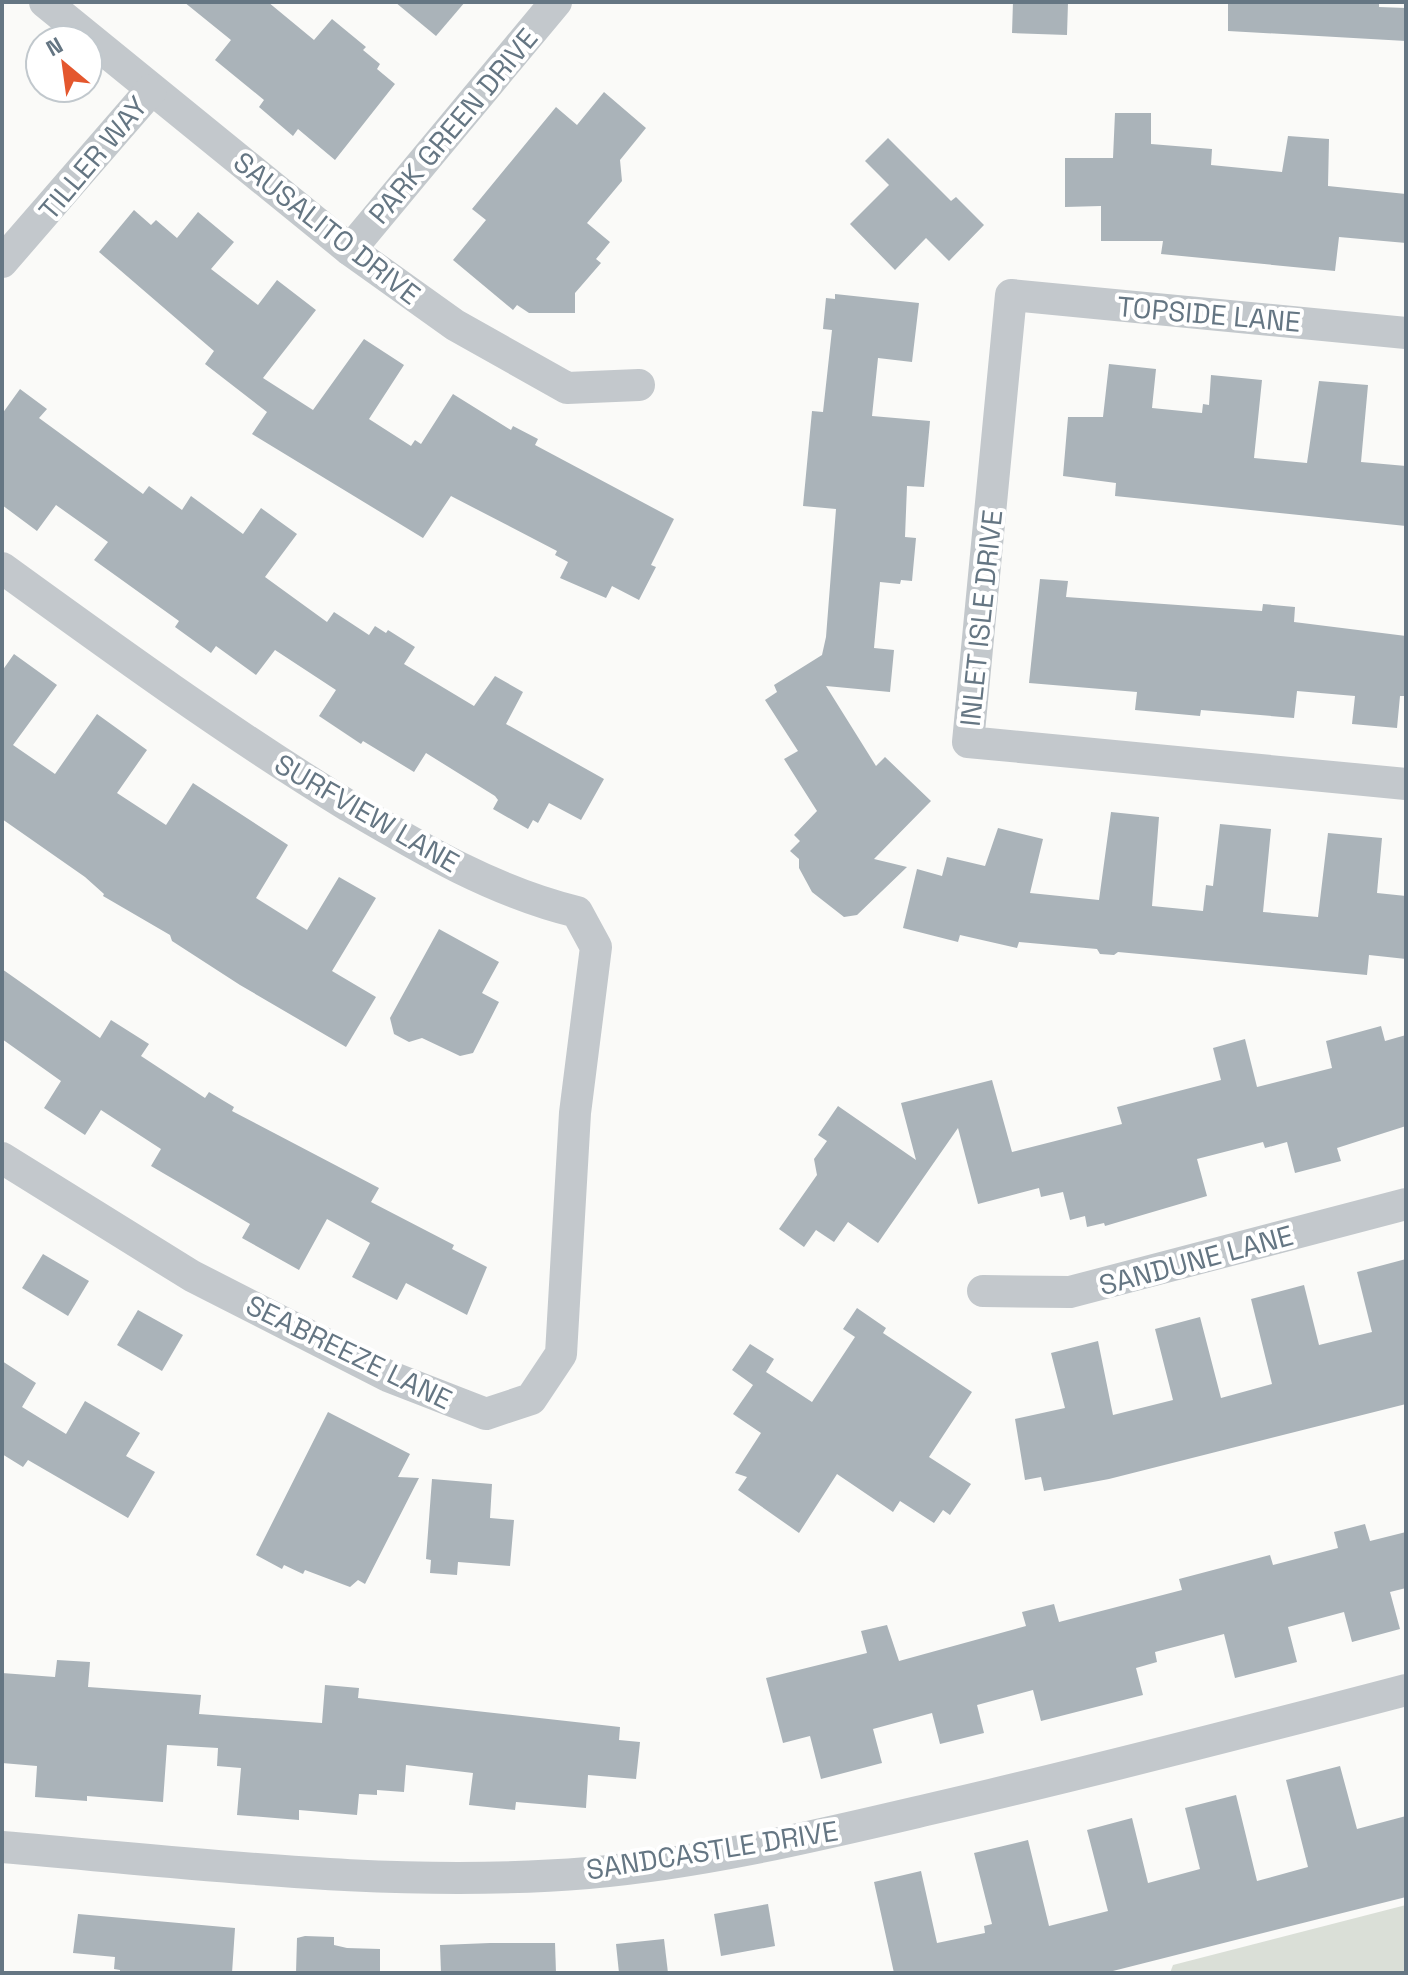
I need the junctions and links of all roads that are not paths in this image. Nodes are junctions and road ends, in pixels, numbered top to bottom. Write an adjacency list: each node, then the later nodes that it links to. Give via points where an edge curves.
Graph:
1 (45, 2): 3 (street, SAUSALITO DRIVE)
2 (556, 2): 4 (street, PARK GREEN DRIVE)
3 (151, 90): 4 (street, SAUSALITO DRIVE); 5 (street, TILLER WAY)
4 (350, 250): 8 (street, SAUSALITO DRIVE, via 455,325 567,388)
5 (2, 262)
6 (1011, 295): 7 (street, TOPSIDE LANE); 10 (street, INLET ISLE DRIVE, via 968,742)
7 (1406, 333)
8 (639, 385)
9 (2, 568): 11 (street, SURFVIEW LANE, via 273,759 429,854 539,903 577,912 596,947)
10 (1406, 784)
11 (575, 1113): 12 (street, SEABREEZE LANE, via 561,1354 531,1399 486,1414 388,1376 192,1276)
12 (2, 1158)
13 (1406, 1204): 14 (street, SANDUNE LANE, via 1070,1292)
14 (983, 1291)
15 (1406, 1690): 16 (street, SANDCASTLE DRIVE, via 875,1822 675,1862 590,1873 419,1878)
16 (2, 1847)

